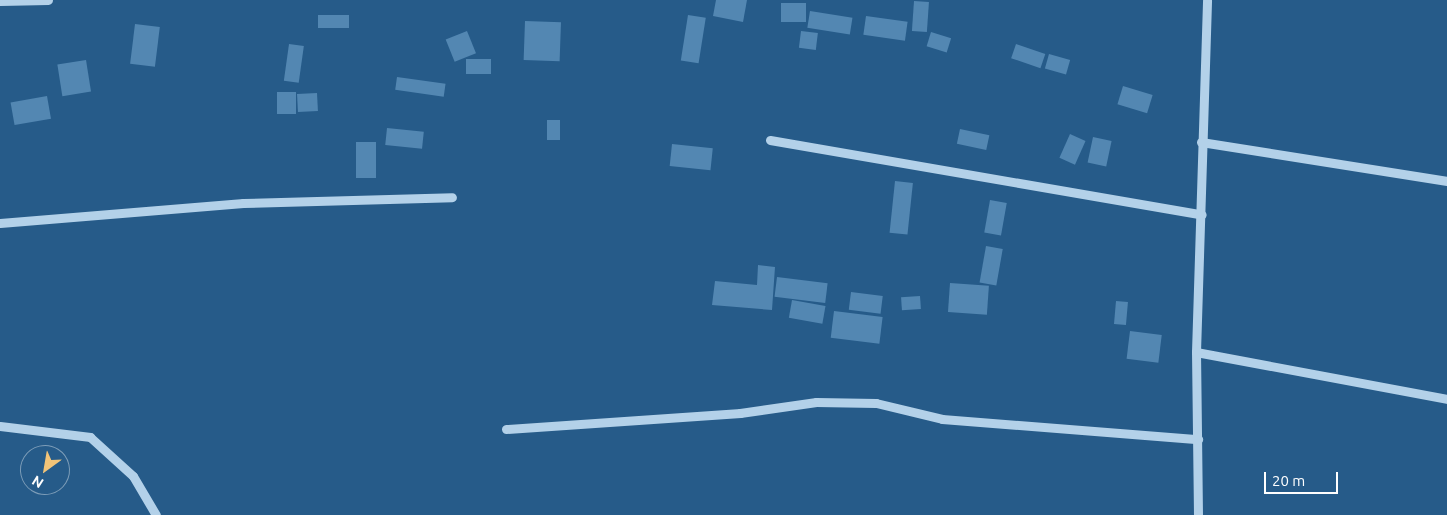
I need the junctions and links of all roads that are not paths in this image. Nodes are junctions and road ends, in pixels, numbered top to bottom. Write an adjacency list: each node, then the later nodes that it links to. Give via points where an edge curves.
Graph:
1 (48, 0): 3 (street)
2 (1207, 0): 5 (street)
3 (0, 1)
4 (770, 140): 8 (street)
5 (1201, 142): 6 (street); 8 (street)
6 (1447, 181)
7 (452, 197): 9 (street, via 243,203)
8 (1202, 215): 10 (street)
9 (0, 222)
10 (1196, 352): 11 (street); 14 (street)
11 (1447, 398)
12 (0, 426): 15 (street, via 90,437 133,476)
13 (506, 428): 14 (street, via 740,413 836,403 876,403 942,419)
14 (1198, 439): 16 (street)
15 (156, 515)
16 (1198, 515)

